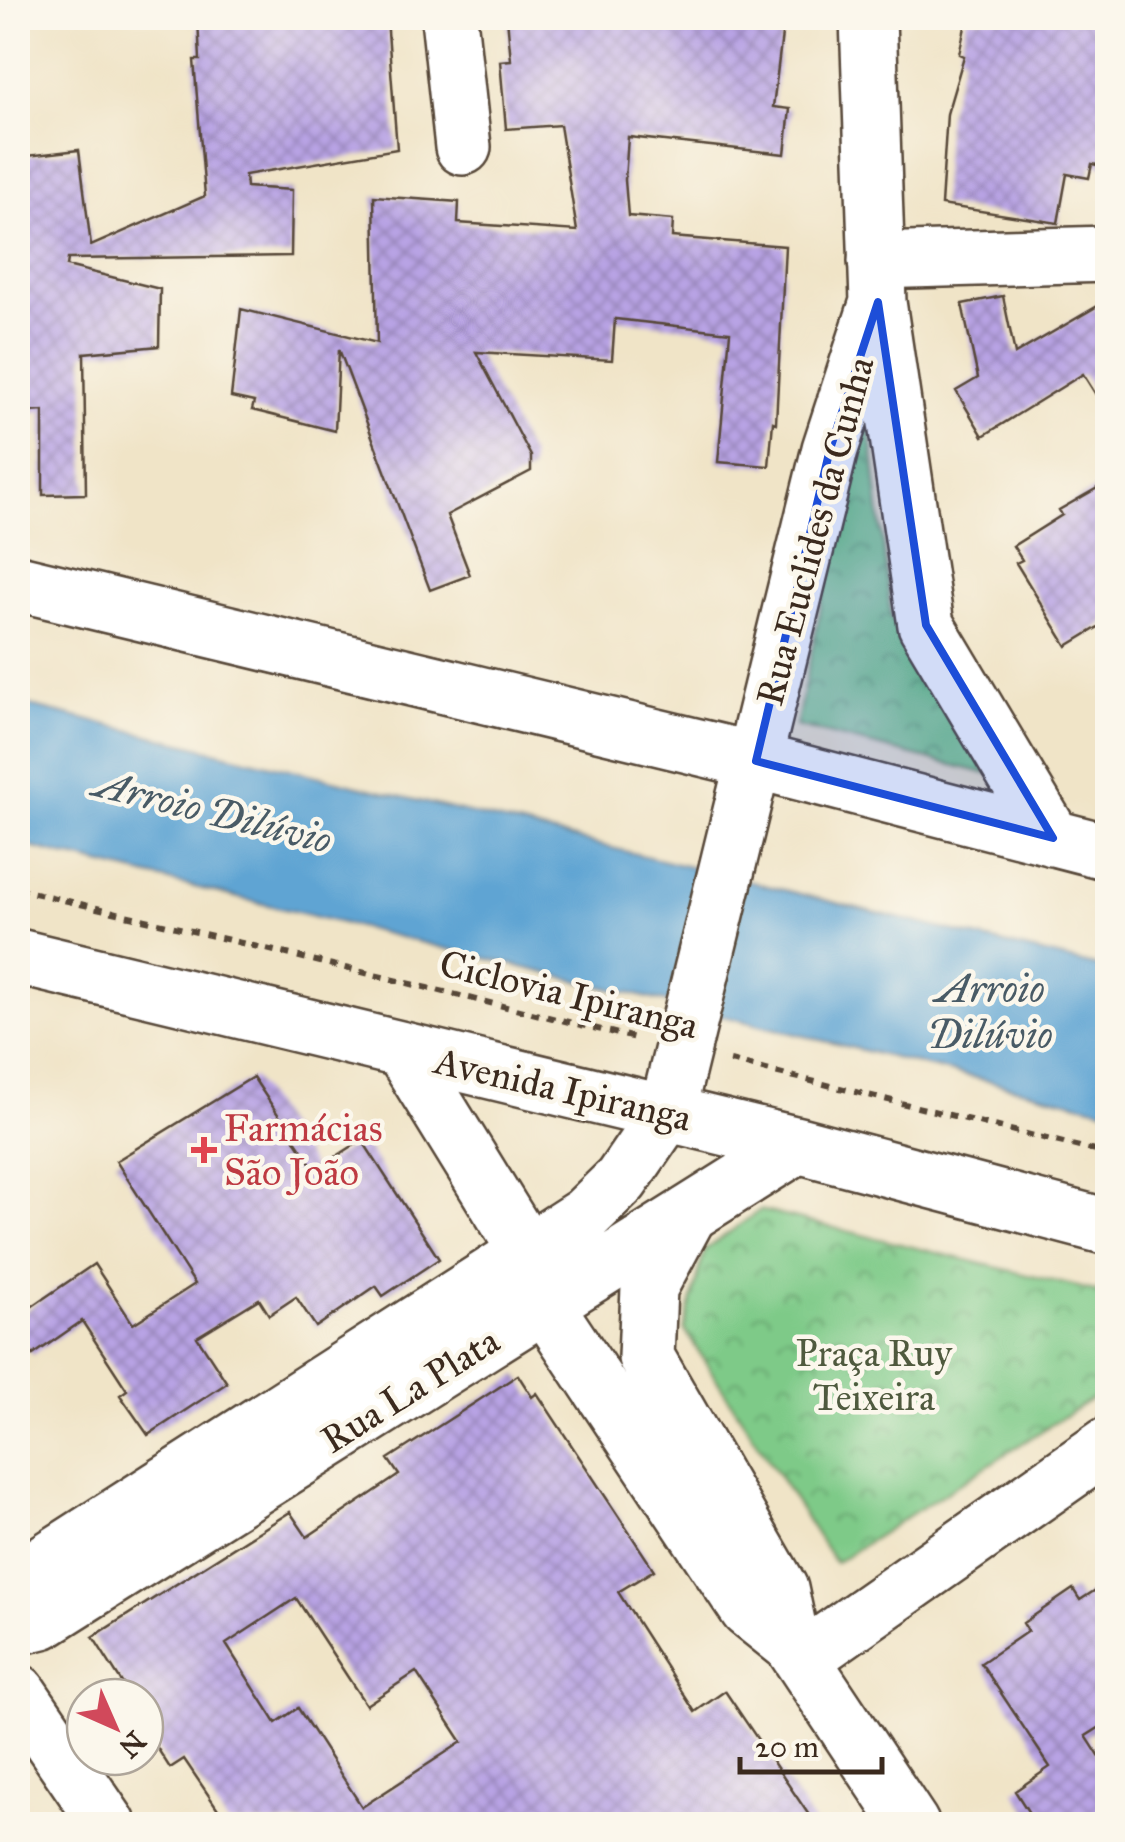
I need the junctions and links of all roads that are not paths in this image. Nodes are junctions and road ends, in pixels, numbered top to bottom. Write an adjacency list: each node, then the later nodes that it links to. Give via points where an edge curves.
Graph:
1 (449, 18): 3 (street)
2 (868, 18): 5 (street, Rua Euclides da Cunha)
3 (463, 147)
4 (1108, 254): 5 (street)
5 (877, 281): 7 (street, Rua Euclides da Cunha); 8 (street, Rua Euclides da Cunha, via 926,625)
6 (18, 583): 7 (street)
7 (756, 761): 8 (street); 12 (street, Rua Euclides da Cunha)
8 (1053, 838): 9 (street)
9 (1108, 852)
10 (18, 956): 11 (street, Avenida Ipiranga)
11 (404, 1050): 12 (street, Avenida Ipiranga); 16 (street)
12 (668, 1113): 13 (street, Avenida Ipiranga); 16 (street, Rua La Plata, via 622,1180 585,1215)
13 (798, 1146): 14 (street, Rua La Plata); 15 (street, Avenida Ipiranga)
14 (689, 1214): 17 (street, Rua La Plata); 21 (street, via 649,1288 646,1358 780,1589)
15 (1108, 1226)
16 (526, 1252): 19 (street, Rua La Plata, via 28,1573)
17 (545, 1306): 20 (street, Rua La Plata, via 42,1621); 21 (street, via 748,1610)
18 (1108, 1445): 21 (street)
19 (18, 1587)
20 (18, 1627)
21 (797, 1652): 24 (street)
22 (18, 1692): 23 (street)
23 (108, 1824)
24 (911, 1824)

